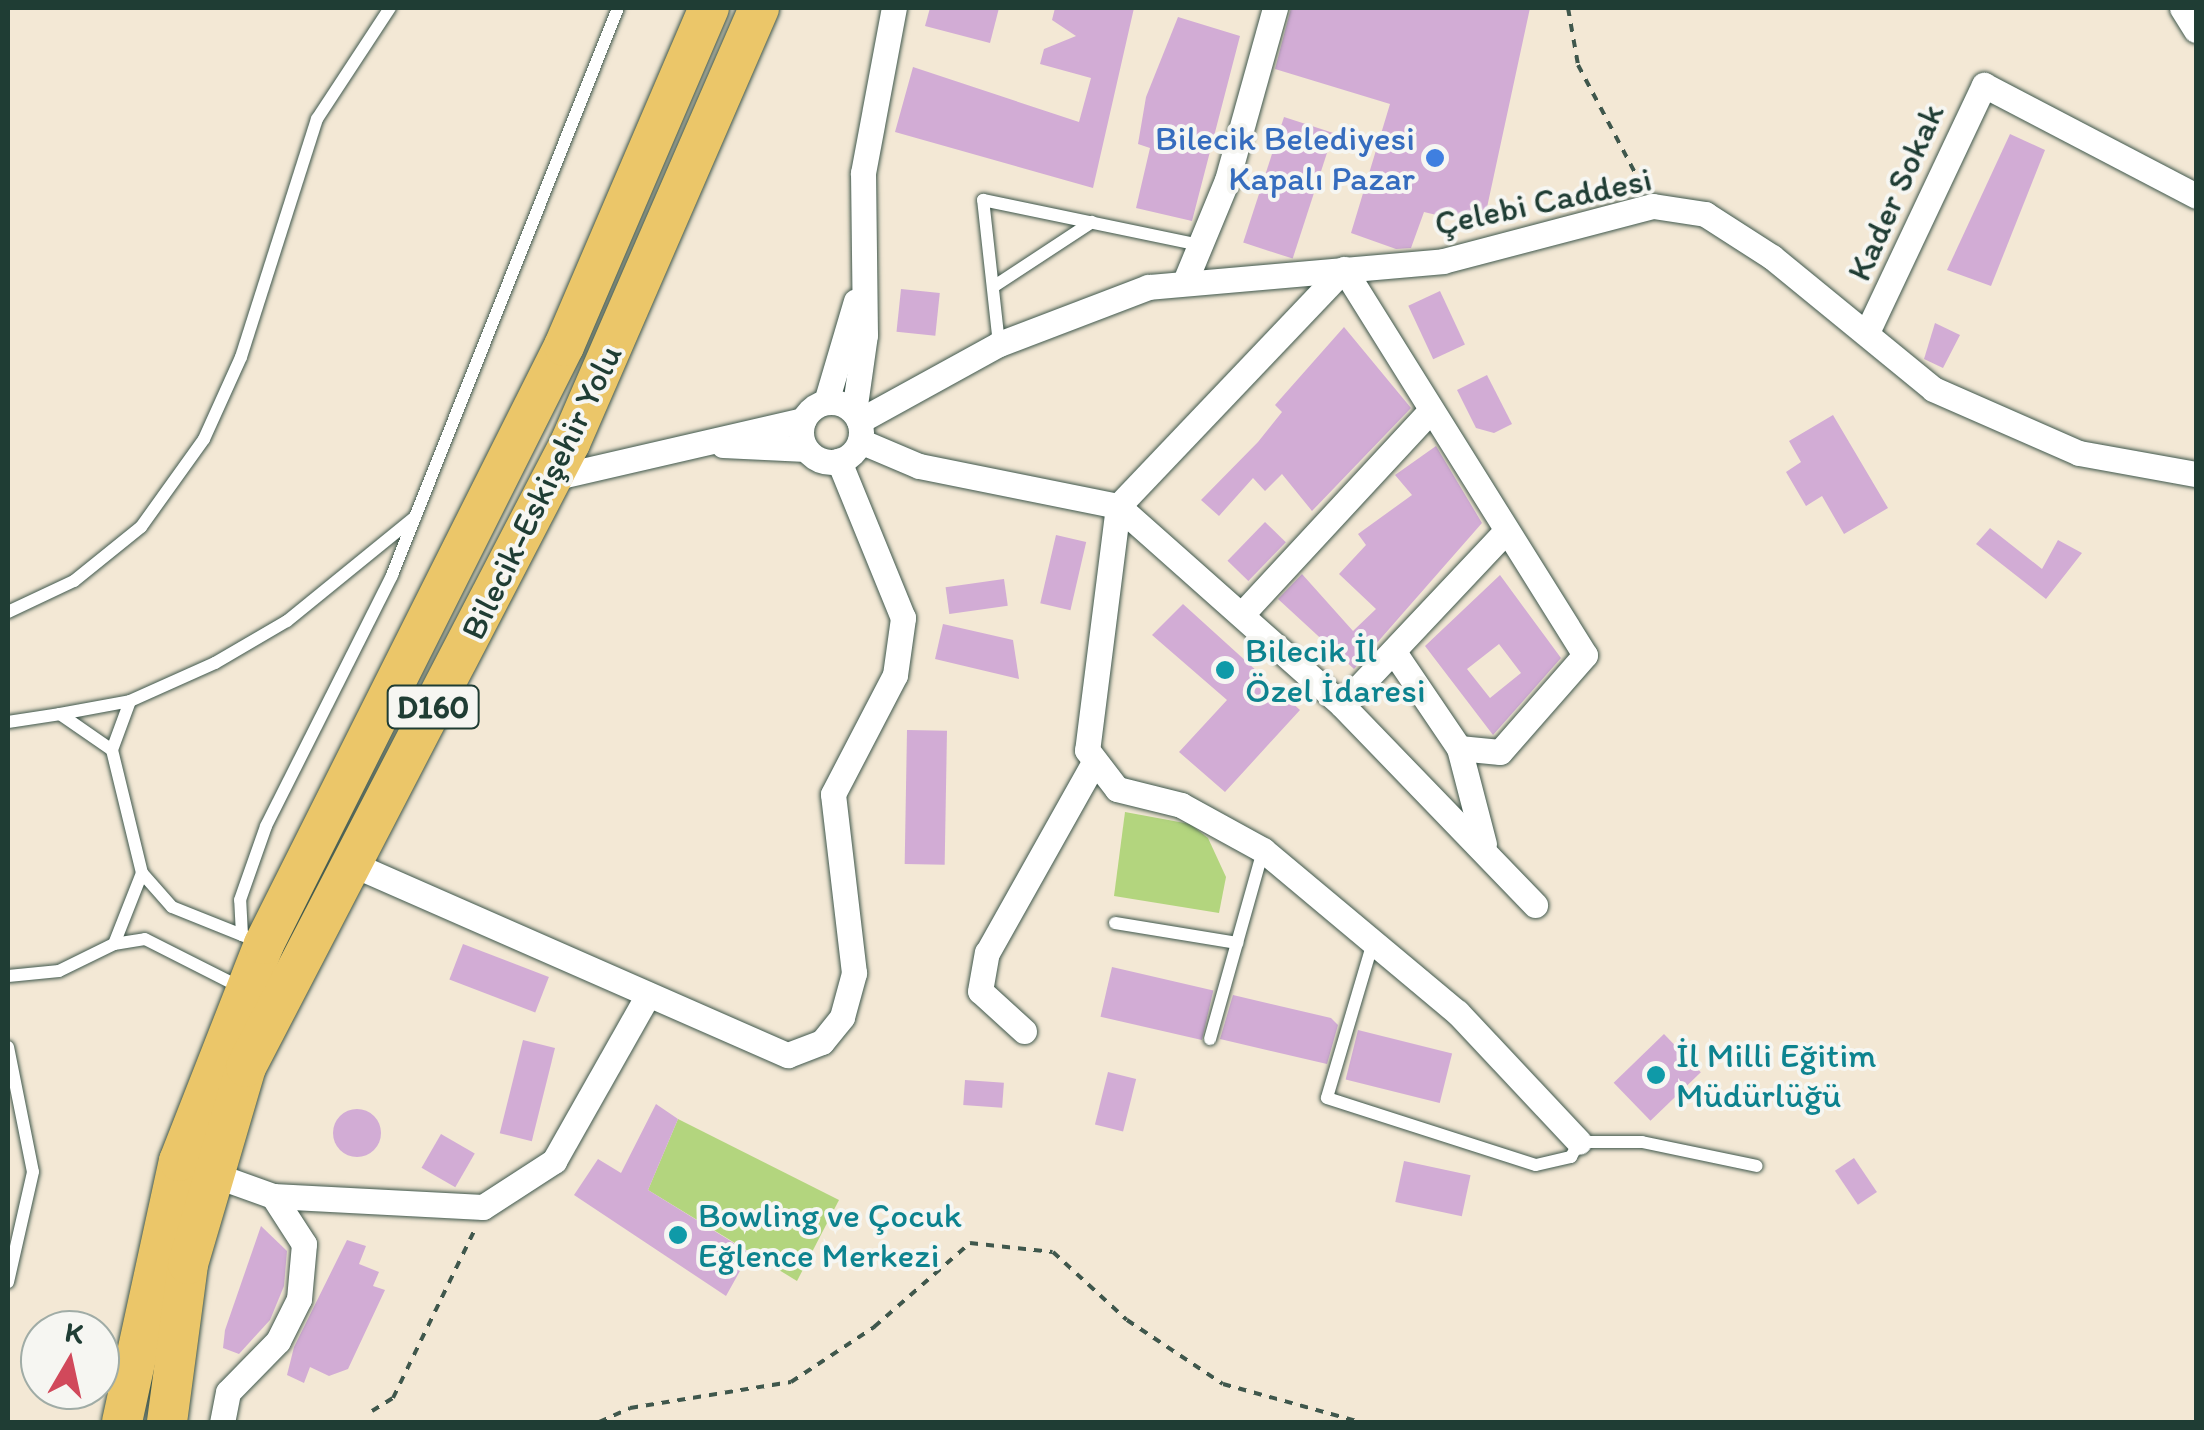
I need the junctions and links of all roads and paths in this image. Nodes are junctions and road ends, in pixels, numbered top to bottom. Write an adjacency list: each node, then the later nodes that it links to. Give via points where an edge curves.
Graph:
1 (390, 8): 31 (lane, via 317,119 241,357 204,439 142,527 74,581)
2 (618, 8): 29 (lane)
3 (708, 8): 47 (main road, Bilecik-Eskişehir Yolu / D160, via 564,346)
4 (759, 8): 27 (main road, Bilecik-Eskişehir Yolu / D160, via 726,102)
5 (894, 8): 17 (street, via 862,172)
6 (1568, 8): 11 (path, via 1578,65)
7 (2182, 8): 9 (street)
8 (1270, 9): 13 (street)
9 (2196, 30)
10 (2196, 196): 18 (street, Kader Sokak, via 1984,85)
11 (1653, 206): 14 (street, Çelebi Caddesi, via 1443,261); 18 (street, Çelebi Caddesi, via 1705,214)
12 (1092, 222): 13 (lane); 16 (lane); 16 (lane, via 983,200)
13 (1200, 245): 15 (street)
14 (1344, 269): 15 (street, Çelebi Caddesi); 21 (street); 28 (street)
15 (1186, 279): 19 (street, Çelebi Caddesi, via 1099,301)
16 (996, 285): 19 (lane)
17 (857, 296): 20 (street); 23 (street, via 864,334)
18 (1869, 328): 26 (street, Çelebi Caddesi, via 1902,366 1980,410 2079,452)
19 (999, 344): 23 (street, Çelebi Caddesi)
20 (826, 402): 22 (street); 23 (street)
21 (1429, 412): 30 (street); 32 (street)
22 (803, 420): 24 (street, via 756,426); 25 (street)
23 (852, 438): 25 (street); 28 (street, via 919,466); 54 (street, via 903,618 895,675 833,794 854,973 842,1017 822,1042 788,1055)
24 (718, 444): 25 (street); 27 (street)
25 (806, 448)
26 (2196, 474)
27 (552, 478): 43 (main road, Bilecik-Eskişehir Yolu / D160)
28 (1118, 506): 32 (street); 40 (street)
29 (417, 515): 34 (lane, via 287,621); 47 (lane, via 266,826 240,900)
30 (1505, 532): 33 (street); 38 (street, via 1585,655 1500,752)
31 (8, 612)
32 (1243, 613): 35 (street)
33 (1396, 655): 35 (street); 38 (street)
34 (130, 701): 36 (lane); 39 (lane)
35 (1342, 705): 41 (street)
36 (60, 714): 37 (lane); 39 (lane)
37 (8, 722)
38 (1460, 748): 41 (street)
39 (112, 750): 44 (lane)
40 (1092, 766): 42 (street, via 1117,789 1180,805); 55 (street, via 987,953 980,991)
41 (1484, 844): 45 (street)
42 (1264, 850): 48 (lane); 50 (street)
43 (352, 864): 53 (main road, Bilecik-Eskişehir Yolu / D160); 54 (street)
44 (142, 873): 47 (lane, via 172,908); 49 (lane)
45 (1535, 905)
46 (1115, 923): 48 (lane)
47 (253, 939): 52 (main road, Bilecik-Eskişehir Yolu / D160); 53 (lane)
48 (1237, 943): 56 (lane)
49 (114, 944): 51 (lane, via 59,971); 52 (lane, via 145,939)
50 (1370, 948): 58 (street, via 1457,1012); 58 (lane, via 1327,1098 1536,1164 1571,1157)
51 (8, 976)
52 (246, 990): 53 (lane); 65 (main road, Bilecik-Eskişehir Yolu / D160, via 179,1161)
53 (288, 991): 60 (main road, Bilecik-Eskişehir Yolu / D160, via 246,1066)
54 (648, 995): 62 (street, via 554,1162)
55 (1024, 1031)
56 (1210, 1039)
57 (8, 1047): 63 (lane, via 33,1172)
58 (1579, 1142): 59 (lane, via 1672,1144)
59 (1757, 1166)
60 (209, 1173): 61 (street); 66 (main road, Bilecik-Eskişehir Yolu / D160)
61 (273, 1196): 62 (street); 67 (street, via 304,1244 298,1299 278,1341 228,1392)
62 (484, 1207): 64 (path, via 393,1398)
63 (8, 1282)
64 (372, 1412)
65 (122, 1422)
66 (167, 1422)
67 (222, 1422)
68 (599, 1422): 69 (path, via 630,1408 791,1382 874,1327 970,1244 1053,1252 1126,1320 1223,1384)
69 (1360, 1422)

